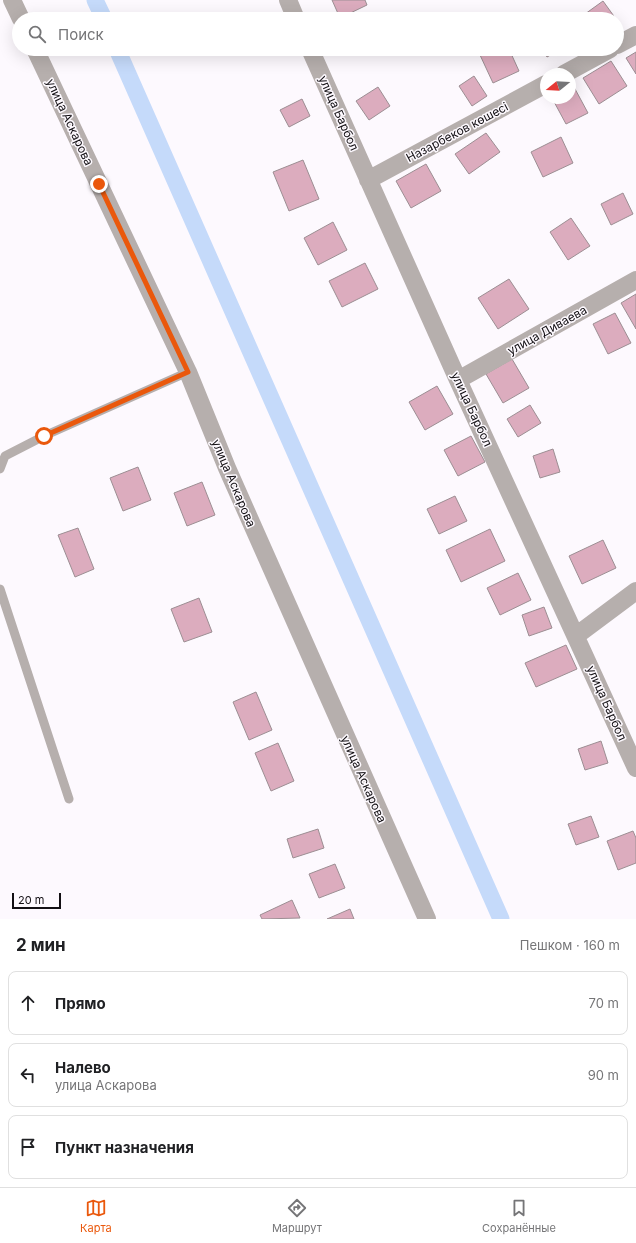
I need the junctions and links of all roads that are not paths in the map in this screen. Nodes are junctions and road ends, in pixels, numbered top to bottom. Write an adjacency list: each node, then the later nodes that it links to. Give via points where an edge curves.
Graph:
1 (12, 0): 3 (street)
2 (288, 0): 4 (street)
3 (18, 12)
4 (293, 12)
5 (636, 35): 6 (street)
6 (624, 41)
7 (38, 56): 14 (street, улица Аскарова)
8 (313, 56): 12 (street, улица Барбол)
9 (597, 56): 10 (street)
10 (575, 68)
11 (540, 87): 12 (street, Назарбеков көшесі)
12 (368, 180): 15 (street, улица Барбол)
13 (636, 280): 15 (street, улица Диваева)
14 (188, 372): 16 (lane, via 5,456); 22 (street, улица Аскарова, via 226,468)
15 (458, 380): 19 (street, улица Барбол)
16 (0, 469)
17 (0, 589): 21 (lane)
18 (636, 591): 19 (street)
19 (577, 635): 20 (street, улица Барбол)
20 (636, 768)
21 (69, 799)
22 (426, 919)

